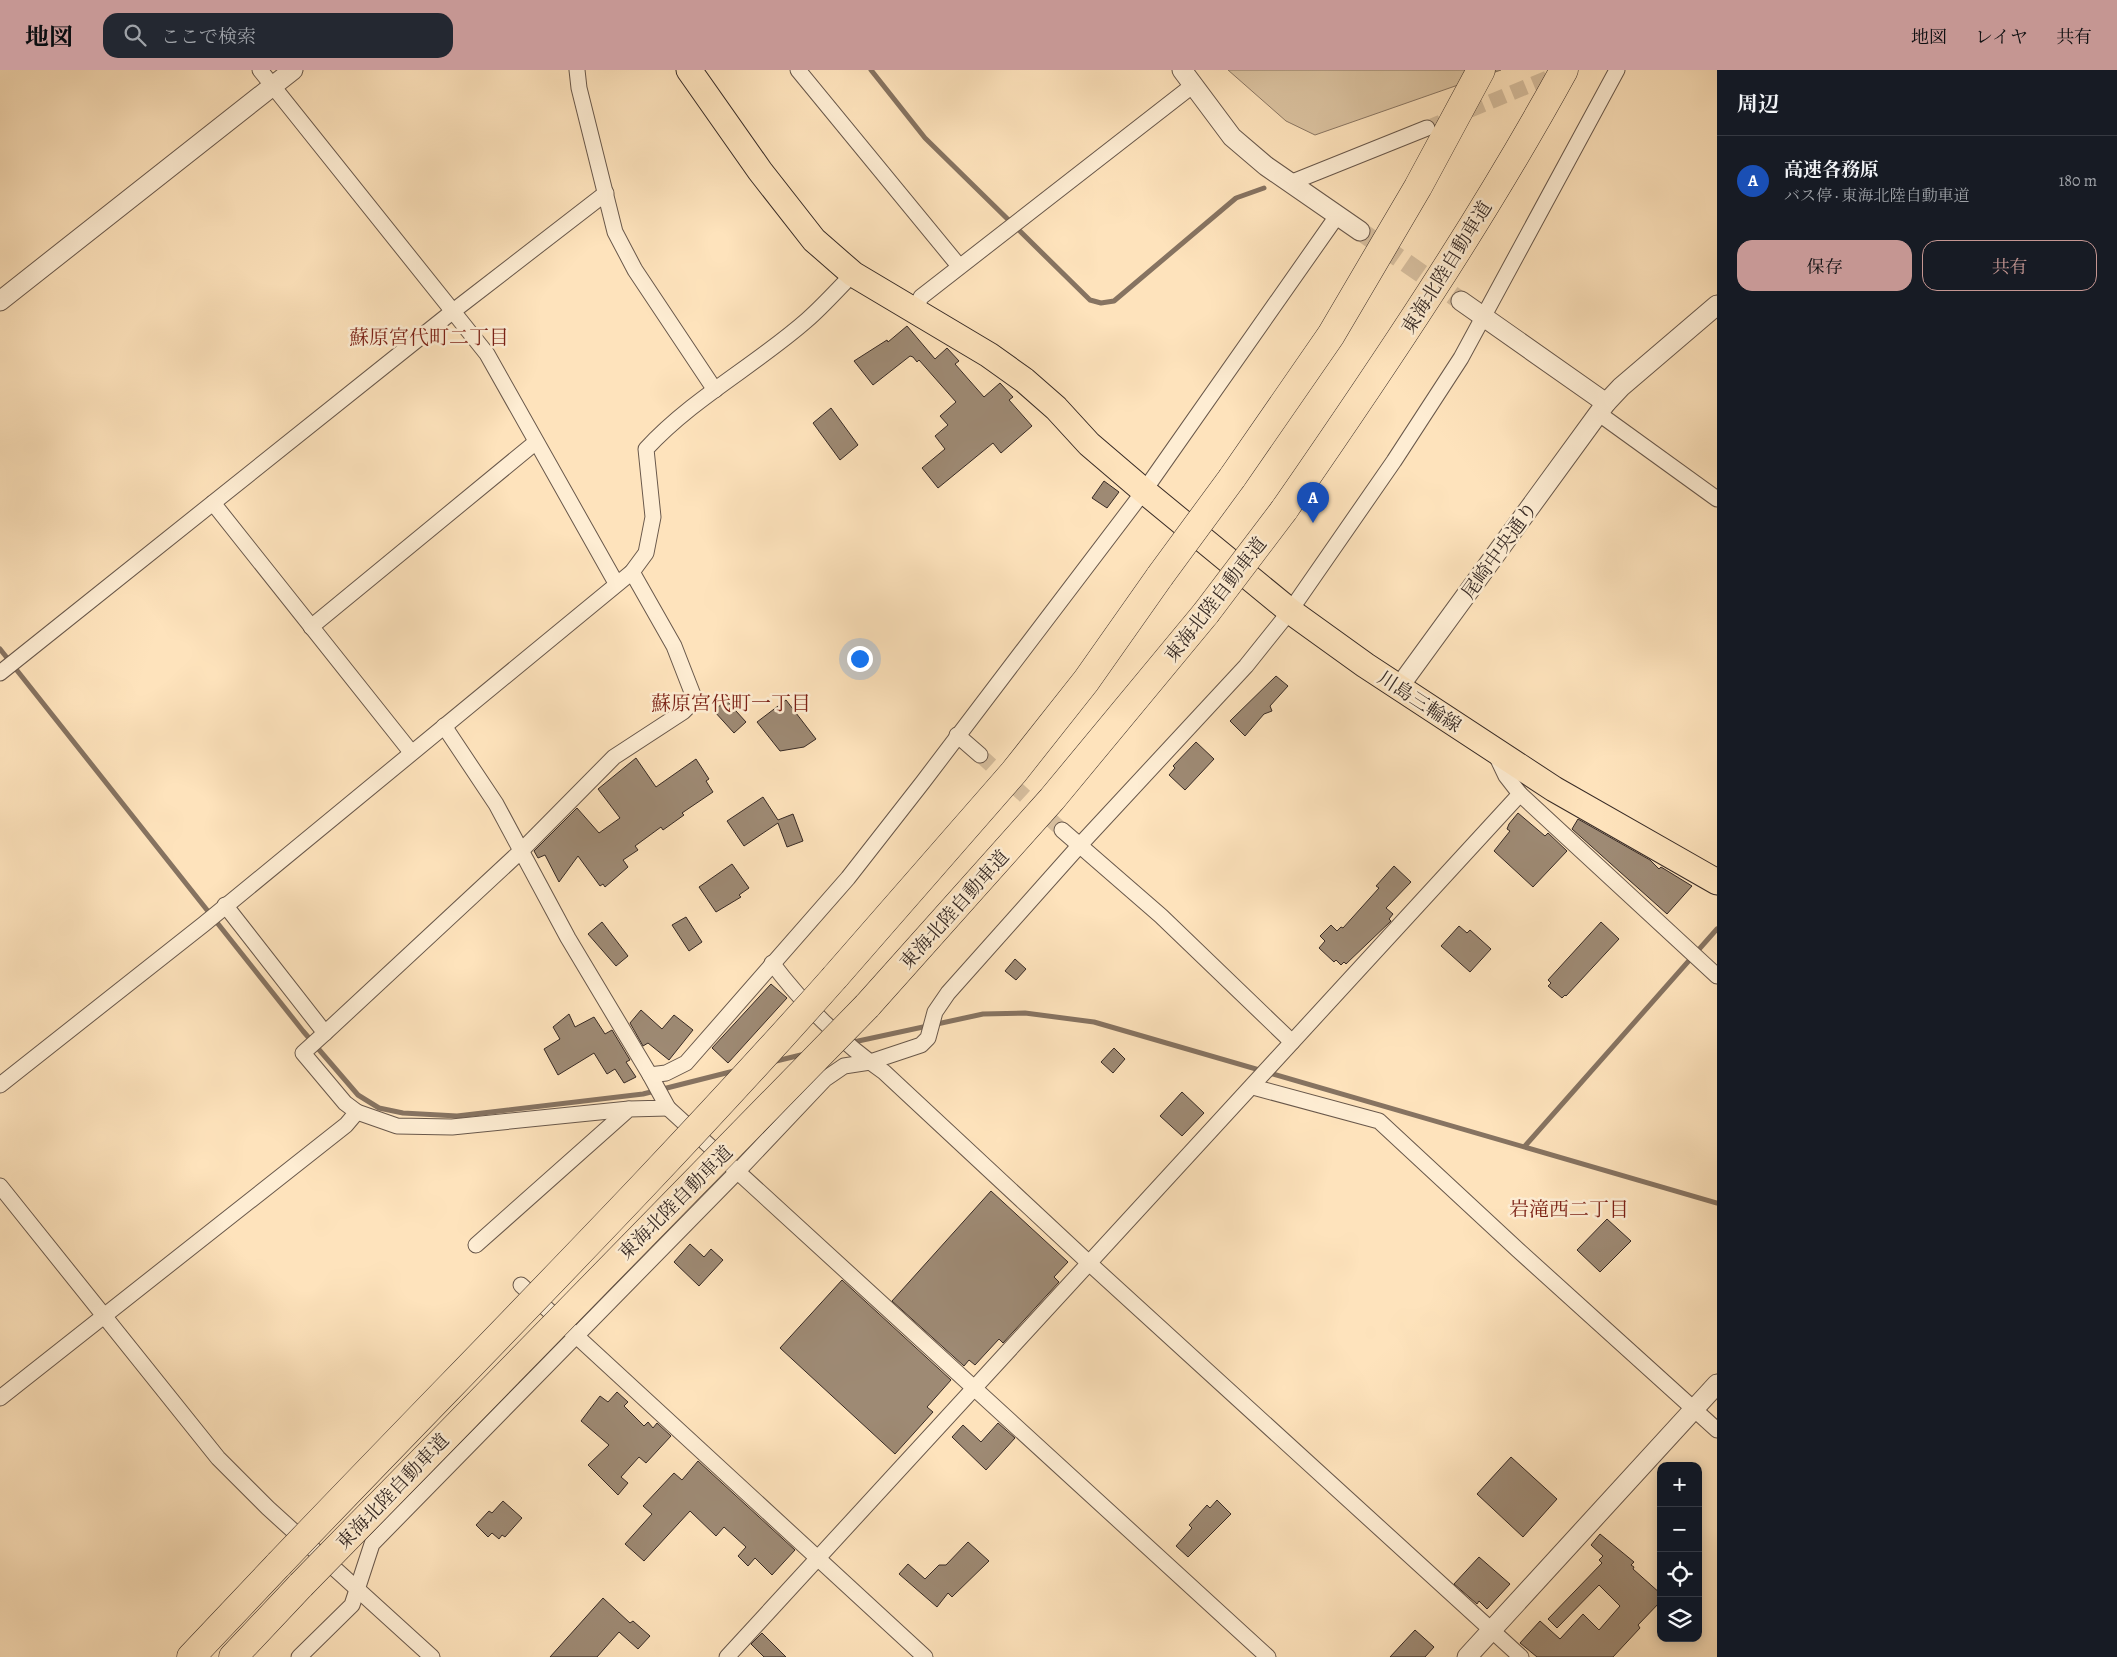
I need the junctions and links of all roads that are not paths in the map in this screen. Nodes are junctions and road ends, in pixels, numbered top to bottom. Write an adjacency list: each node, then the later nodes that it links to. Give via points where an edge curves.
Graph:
1 (260, 70): 10 (street)
2 (293, 70): 10 (street)
3 (577, 70): 13 (street)
4 (689, 70): 17 (main road, 川島三輪線, via 760,171 814,240)
5 (798, 70): 16 (street)
6 (1481, 70): 73 (highway, 東海北陸自動車道, bridge, via 1418,187 1331,335 1086,681 1014,772 732,1094)
7 (1564, 70): 74 (highway, 東海北陸自動車道, bridge, via 1470,230 1381,370 1284,510 1206,614 1052,799 867,1006)
8 (1617, 70): 23 (street)
9 (1187, 78): 12 (street, via 1232,137); 16 (street, via 1014,224)
10 (273, 86): 18 (street); 21 (street)
11 (1427, 128): 12 (street)
12 (1290, 184): 14 (street)
13 (606, 193): 21 (street); 24 (street, via 615,232 635,270)
14 (1337, 216): 15 (street); 27 (street)
15 (1360, 231)
16 (959, 266): 22 (street, via 921,297)
17 (853, 274): 22 (main road, 川島三輪線); 24 (street, via 807,320)
18 (0, 301)
19 (1461, 301): 23 (street)
20 (1717, 305): 25 (street, 尾崎中央通り, via 1621,387)
21 (452, 312): 26 (street, via 487,354); 29 (street)
22 (914, 312): 27 (main road, 川島三輪線, via 990,355 1024,380 1056,408 1088,444)
23 (1483, 316): 25 (street); 32 (street, via 1461,358 1400,453)
24 (715, 390): 30 (street, via 646,449 652,517 646,552)
25 (1602, 408): 28 (street); 35 (street, 尾崎中央通り)
26 (536, 442): 31 (street); 33 (street)
27 (1144, 491): 32 (main road, 川島三輪線); 37 (street)
28 (1717, 499)
29 (213, 504): 33 (street); 34 (street)
30 (632, 572): 31 (street); 44 (street, via 674,646 695,700 683,712 614,757)
31 (616, 582): 36 (street)
32 (1290, 611): 35 (main road, 川島三輪線); 43 (street, via 1246,666)
33 (311, 627): 39 (street)
34 (0, 672)
35 (1399, 687): 38 (main road, 川島三輪線)
36 (444, 726): 39 (street); 44 (street, via 496,804)
37 (957, 735): 40 (street); 47 (street, via 848,878)
38 (1494, 750): 41 (street, via 1506,776); 45 (main road, 川島三輪線, via 1554,789)
39 (411, 752): 46 (street)
40 (980, 755)
41 (1520, 794): 48 (street); 50 (street)
42 (1062, 830): 43 (street)
43 (1079, 846): 50 (street, via 1161,916); 51 (street, via 948,993 935,1012 928,1038 921,1045)
44 (521, 851): 49 (street); 52 (street)
45 (1715, 876)
46 (225, 905): 49 (street); 54 (street)
47 (772, 963): 51 (street, via 796,994); 52 (street, via 686,1063)
48 (1717, 976)
49 (317, 1040): 57 (street, via 303,1053 345,1103)
50 (1292, 1042): 53 (street)
51 (865, 1058): 58 (street, via 824,1079); 61 (street)
52 (652, 1080): 55 (street)
53 (1257, 1083): 61 (street); 68 (street, via 1379,1121)
54 (0, 1084)
55 (667, 1106): 56 (street); 58 (street)
56 (629, 1109): 57 (street, via 452,1128 397,1126); 60 (street)
57 (357, 1112): 63 (street, via 346,1125)
58 (738, 1172): 64 (street); 66 (street)
59 (0, 1186): 63 (street)
60 (476, 1245)
61 (1089, 1263): 66 (street); 72 (street)
62 (521, 1285): 64 (street)
63 (103, 1317): 67 (street); 71 (street, via 218,1458)
64 (575, 1335): 70 (street); 71 (street, via 372,1544)
65 (1717, 1384): 68 (street)
66 (974, 1386): 70 (street); 79 (street)
67 (0, 1398)
68 (1694, 1409): 69 (street); 72 (street)
69 (1717, 1430)
70 (818, 1559): 77 (street); 78 (street)
71 (357, 1588): 75 (street, via 352,1605); 76 (street)
72 (1492, 1630): 80 (street); 81 (street)
73 (192, 1657)
74 (233, 1657)
75 (299, 1657)
76 (432, 1657)
77 (727, 1657)
78 (925, 1657)
79 (1268, 1657)
80 (1467, 1657)
81 (1521, 1657)

